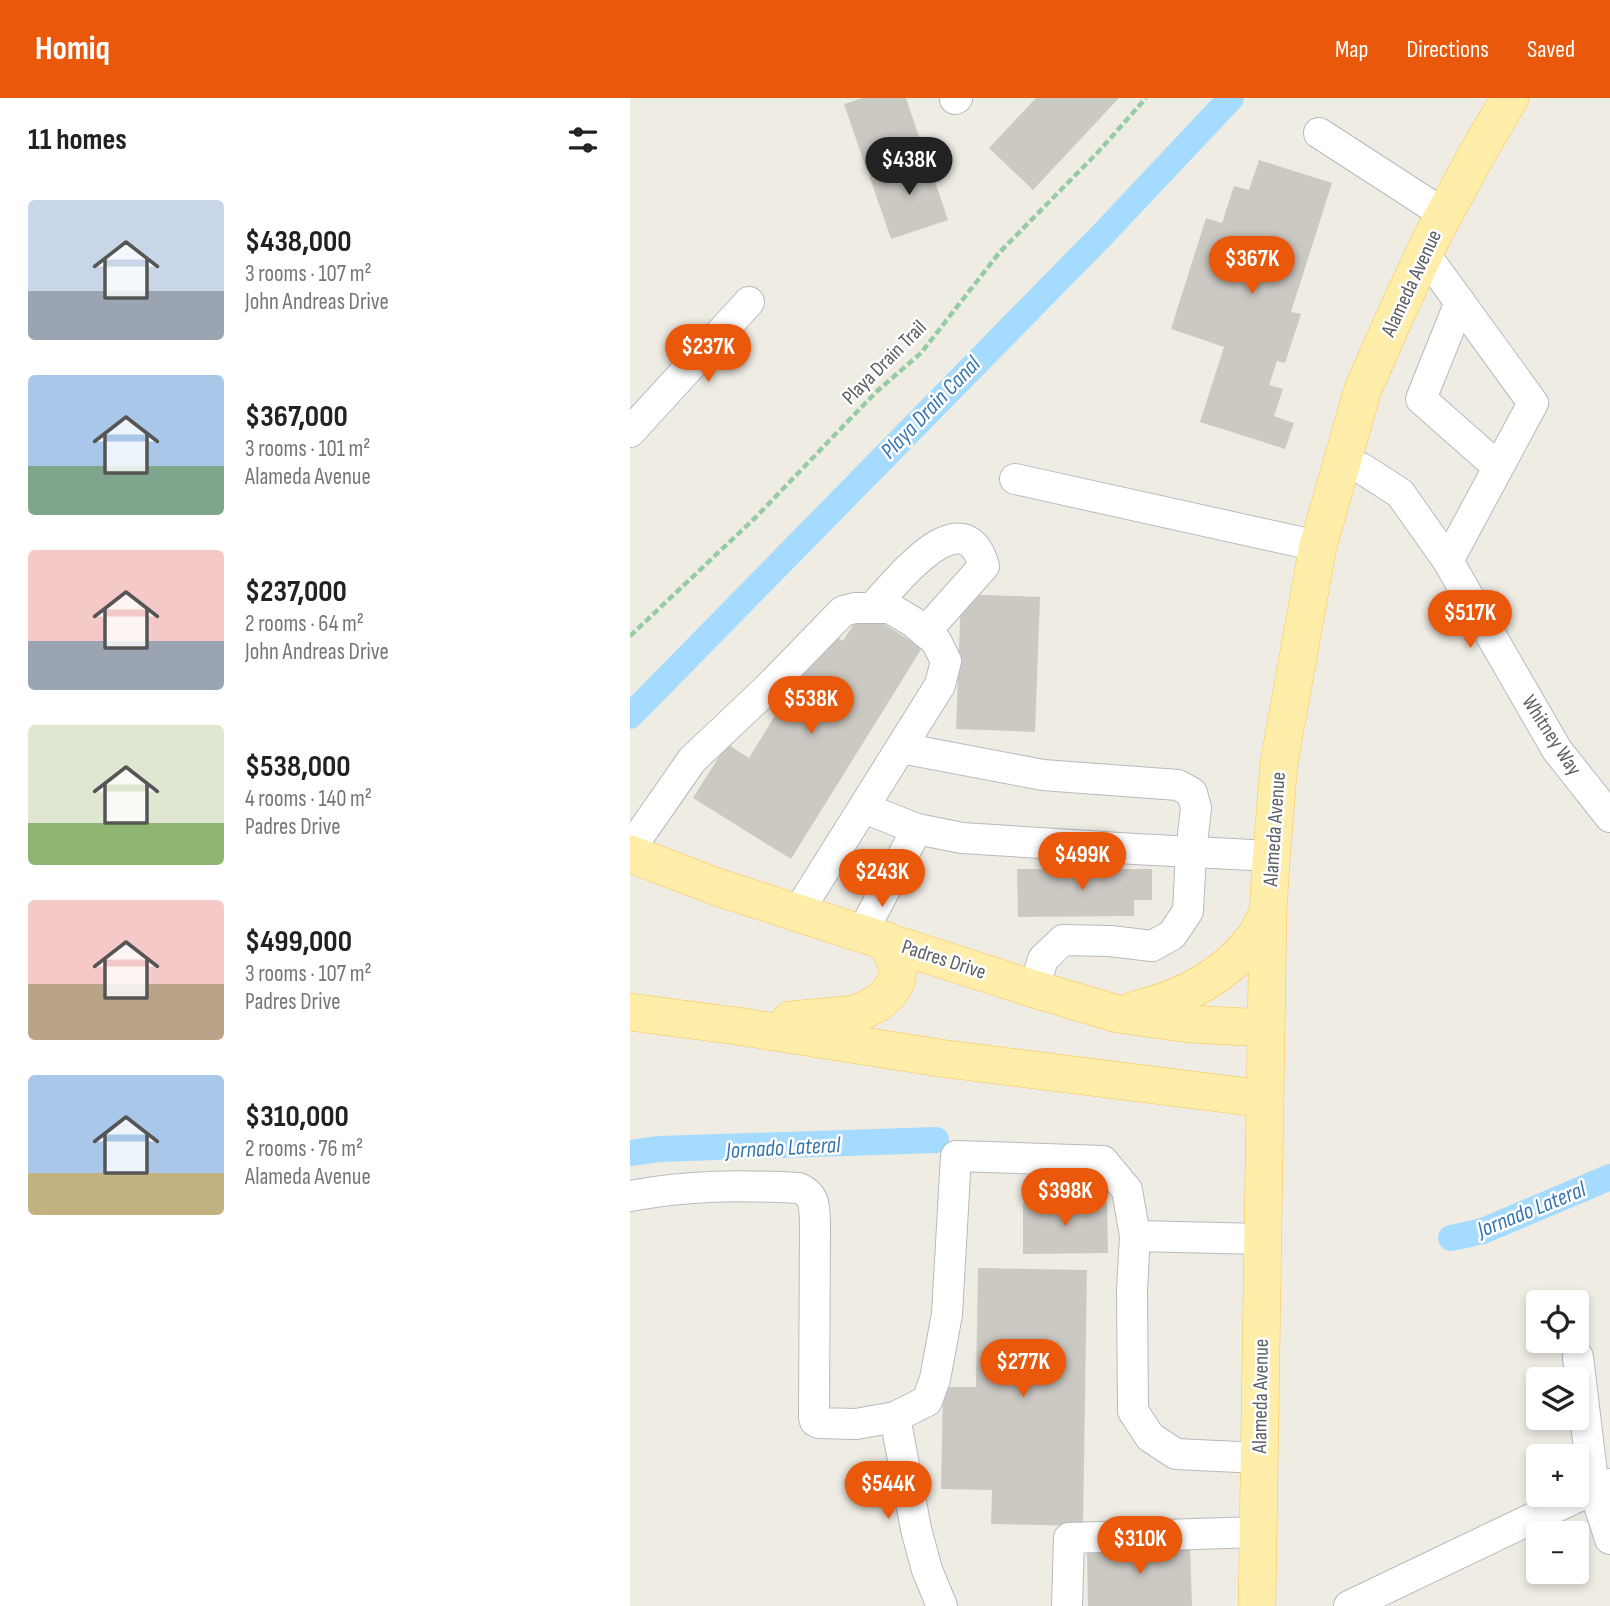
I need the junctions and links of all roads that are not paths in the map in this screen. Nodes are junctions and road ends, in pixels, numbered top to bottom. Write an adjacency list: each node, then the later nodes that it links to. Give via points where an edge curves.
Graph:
1 (1510, 98): 3 (main road, Alameda Avenue)
2 (1319, 133): 3 (street)
3 (1444, 214): 4 (main road, Alameda Avenue)
4 (1424, 253): 6 (street); 8 (main road, Alameda Avenue, via 1363,389)
5 (749, 302): 7 (street)
6 (1460, 302): 9 (street, via 1533,403); 9 (street, via 1421,399)
7 (630, 432)
8 (1343, 461): 11 (main road, Alameda Avenue); 12 (street, Whitney Way, via 1400,493)
9 (1499, 467): 12 (street)
10 (1015, 479): 11 (street)
11 (1318, 546): 22 (main road, Alameda Avenue, via 1279,763)
12 (1448, 561): 17 (street, Whitney Way, via 1557,750)
13 (872, 608): 14 (street, via 890,608); 14 (street, via 936,545 951,538 967,539 981,554 984,566); 19 (street, via 843,611 692,760)
14 (925, 632): 15 (street, via 936,641 946,661 940,685)
15 (901, 748): 16 (street); 20 (street, via 1043,775 1178,785 1192,793 1196,807)
16 (864, 808): 18 (street); 24 (street)
17 (1610, 817)
18 (916, 829): 20 (street, via 962,838); 25 (street)
19 (630, 849)
20 (1191, 852): 22 (street); 26 (street, via 1188,911 1172,935 1152,946 1063,940 1043,959)
21 (630, 854): 24 (main road, Padres Drive)
22 (1271, 856): 23 (main road, Alameda Avenue)
23 (1269, 911): 28 (main road, via 1257,935 1211,979 1181,996); 30 (main road, Alameda Avenue)
24 (798, 912): 25 (main road, Padres Drive)
25 (874, 937): 26 (main road, Padres Drive); 29 (main road, via 898,970 896,982 878,1003 856,1014)
26 (1034, 989): 28 (main road, Padres Drive)
27 (630, 1012): 29 (main road)
28 (1118, 1014): 30 (main road, Padres Drive)
29 (737, 1026): 31 (main road, via 940,1058)
30 (1266, 1028): 31 (main road, Alameda Avenue)
31 (1265, 1100): 34 (main road, Alameda Avenue)
32 (630, 1195): 36 (street, via 735,1185 808,1192 815,1223 815,1421 856,1424)
33 (1135, 1236): 34 (street); 36 (street, via 1127,1190 1103,1161 956,1156 947,1314 935,1379 927,1401); 37 (street, via 1133,1411 1150,1437 1176,1454)
34 (1263, 1239): 37 (main road, Alameda Avenue)
35 (1578, 1357): 38 (street)
36 (895, 1418): 41 (street, via 916,1530)
37 (1259, 1458): 39 (main road, Alameda Avenue)
38 (1602, 1487): 40 (street); 44 (street)
39 (1258, 1532): 42 (street, via 1069,1538); 43 (main road, Alameda Avenue)
40 (1610, 1539)
41 (943, 1606)
42 (1067, 1606)
43 (1257, 1606)
44 (1349, 1606)

